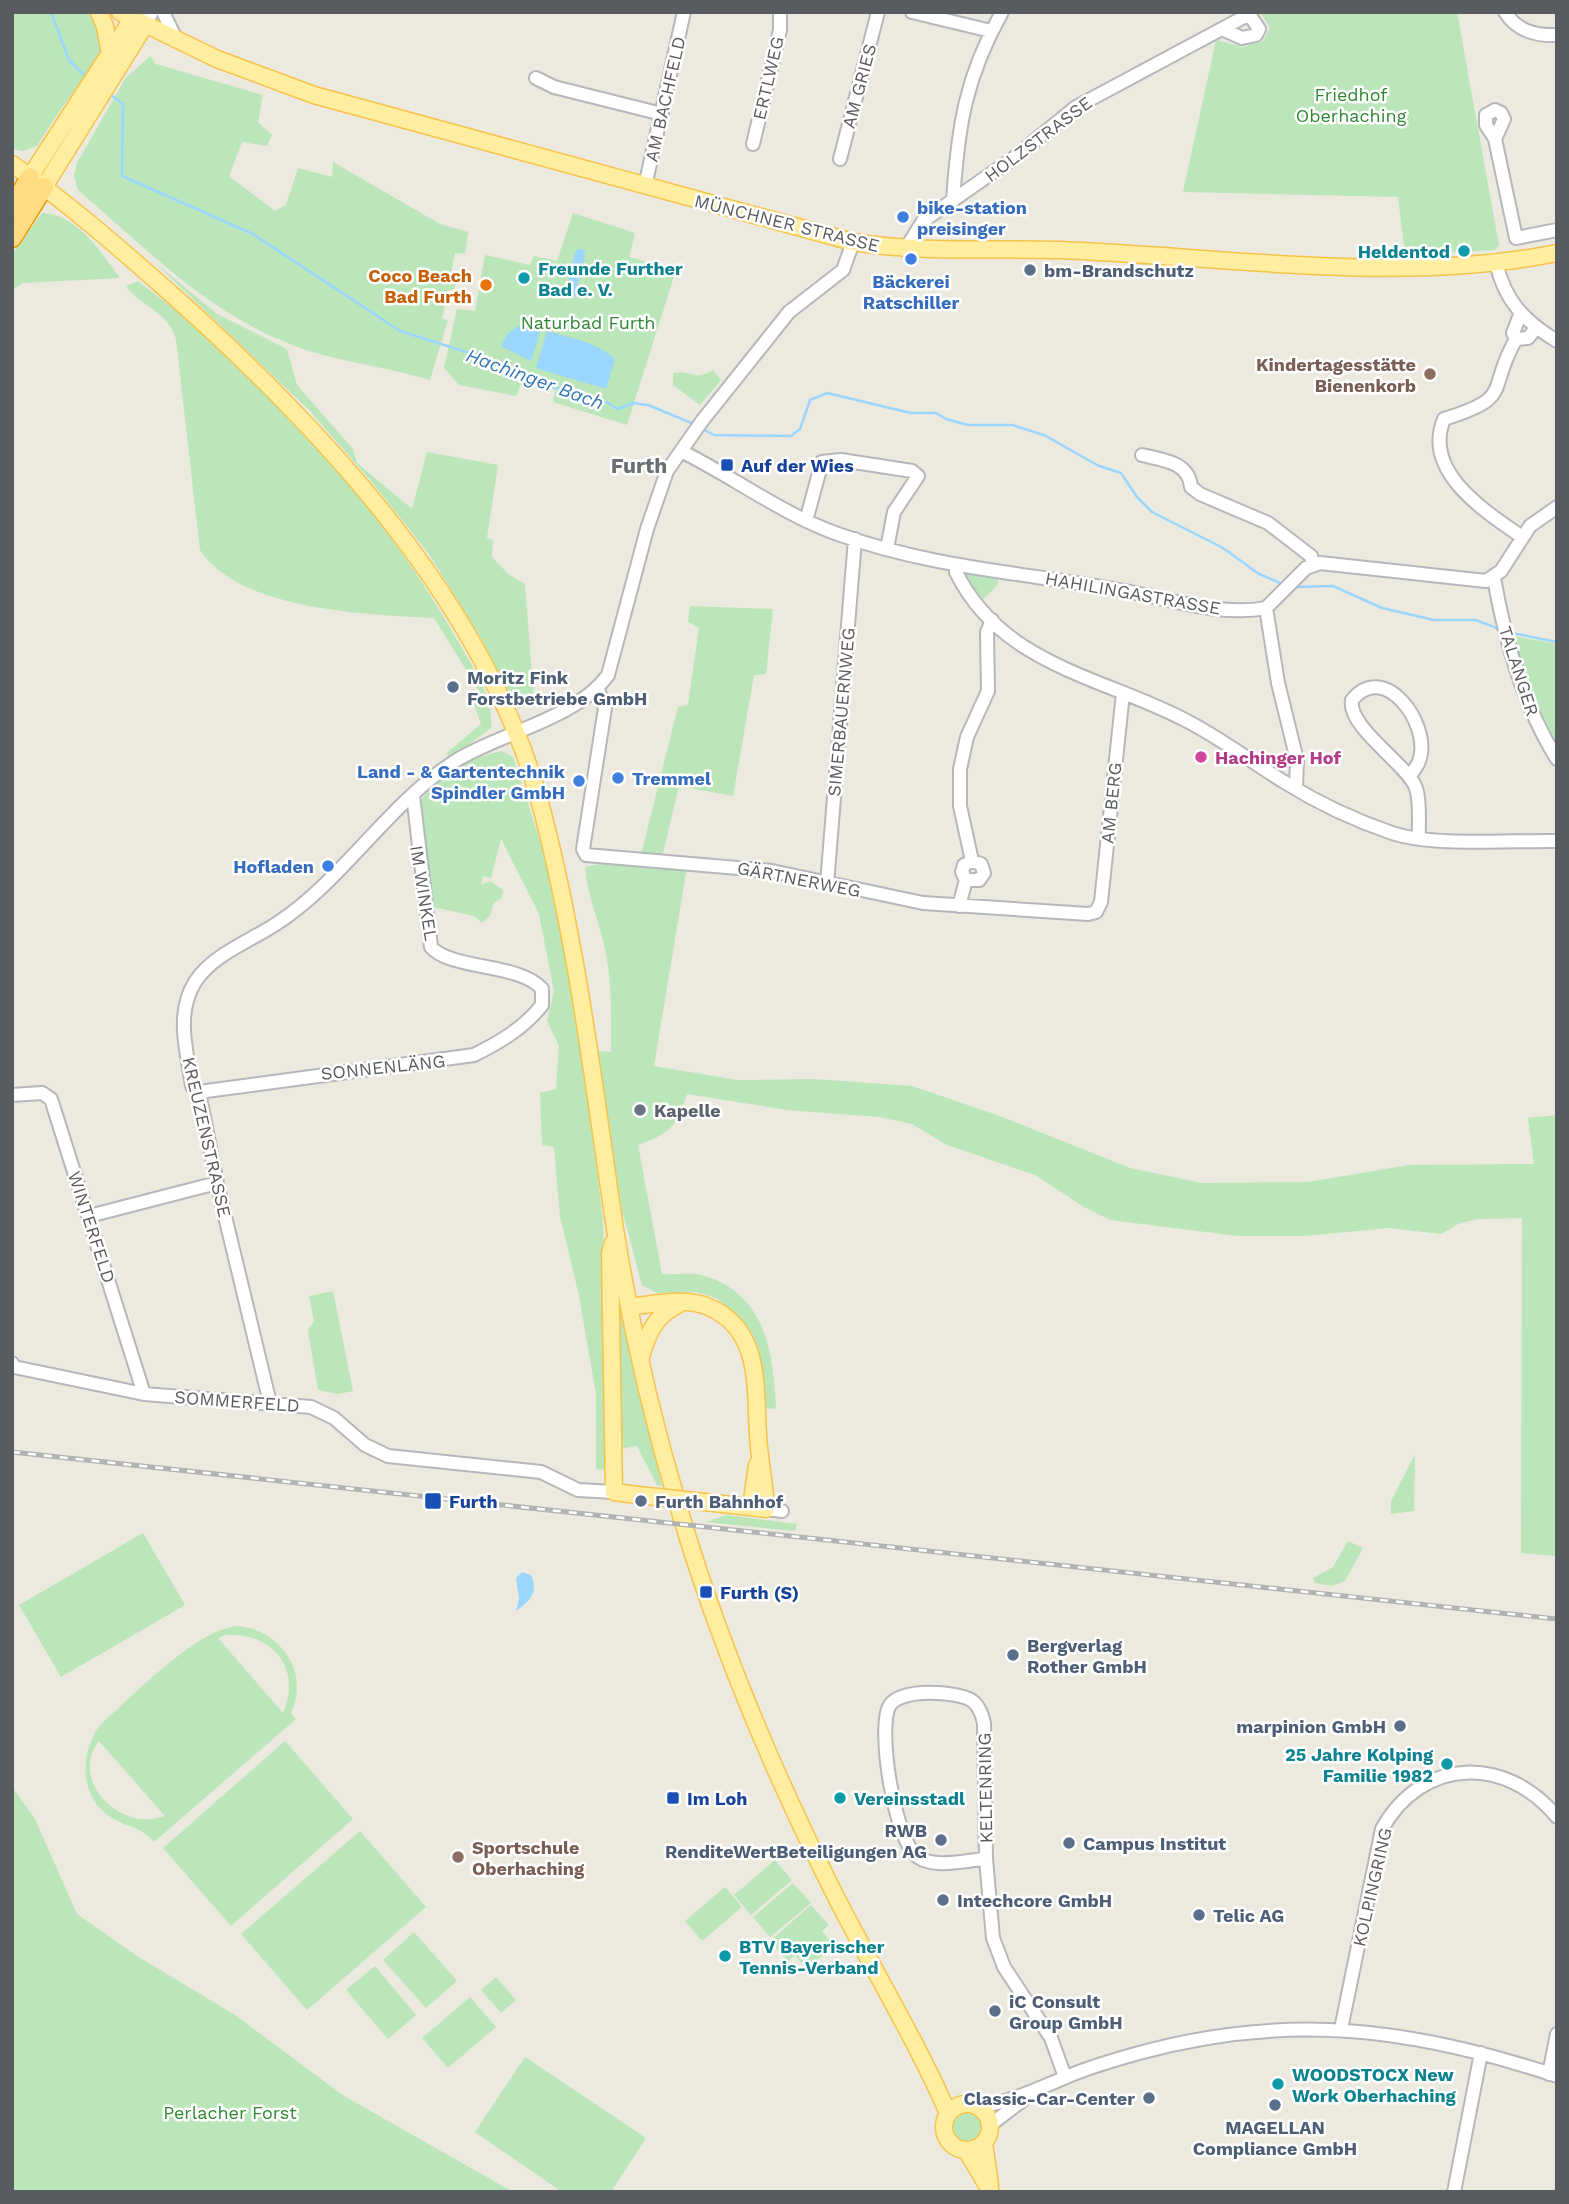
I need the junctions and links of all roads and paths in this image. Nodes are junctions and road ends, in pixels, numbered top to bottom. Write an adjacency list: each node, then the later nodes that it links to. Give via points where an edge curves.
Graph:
1 (99, 12): 14 (main road)
2 (163, 12): 13 (street)
3 (684, 12): 17 (street, AM BACHFELD)
4 (779, 12): 19 (street, ERTLWEG, via 780,30)
5 (878, 12): 20 (street, AM GRIES)
6 (912, 12): 11 (street)
7 (1002, 12): 11 (street)
8 (1505, 12): 12 (street, via 1522,29 1540,36)
9 (137, 16): 13 (main road, MÜNCHNER STRASSE); 14 (main road); 16 (main road)
10 (1224, 30): 24 (street, HOLZSTRASSE, via 1089,98)
11 (991, 31): 24 (street, via 962,108)
12 (1557, 35)
13 (184, 45): 23 (main road, MÜNCHNER STRASSE, via 314,95)
14 (110, 54): 16 (main road)
15 (536, 78): 17 (street, via 554,87)
16 (97, 86): 22 (main road)
17 (662, 114): 23 (street, AM BACHFELD)
18 (1495, 139): 26 (street, via 1516,238)
19 (753, 144)
20 (840, 159)
21 (12, 164): 22 (main road)
22 (37, 182): 25 (highway); 27 (highway); 50 (main road, via 237,353 362,487 426,572 467,637)
23 (645, 186): 28 (main road, MÜNCHNER STRASSE)
24 (953, 201): 29 (street, HOLZSTRASSE, via 923,221)
25 (12, 208)
26 (1557, 230)
27 (12, 238)
28 (853, 242): 29 (main road, MÜNCHNER STRASSE); 36 (street, via 843,270 789,312)
29 (905, 250): 31 (main road, MÜNCHNER STRASSE, via 1058,250 1328,266)
30 (1557, 253): 31 (main road, MÜNCHNER STRASSE)
31 (1496, 263): 32 (street, via 1501,284)
32 (1520, 315): 33 (street); 34 (street, via 1513,332)
33 (1536, 328): 34 (street, via 1528,338); 35 (street)
34 (1516, 339): 40 (street, via 1497,392 1476,409 1444,419 1437,434 1440,455 1460,486)
35 (1557, 341)
36 (681, 451): 39 (street, HAHILINGASTRASSE); 48 (street, via 662,481 612,663)
37 (1142, 455): 43 (street, via 1185,468 1191,487 1200,494 1268,523 1311,556)
38 (1557, 507): 40 (street)
39 (806, 521): 41 (street, HAHILINGASTRASSE); 42 (street, via 822,461 912,471 918,476 894,512)
40 (1522, 537): 45 (street)
41 (855, 540): 42 (street, HAHILINGASTRASSE); 57 (street, SIMERBAUERNWEG)
42 (887, 549): 44 (street, HAHILINGASTRASSE)
43 (1313, 565): 45 (street, via 1476,582); 46 (street)
44 (956, 566): 46 (street, HAHILINGASTRASSE, via 1231,610); 47 (street, via 964,590)
45 (1494, 578): 51 (street, TALANGER, via 1527,701)
46 (1266, 608): 53 (street, via 1297,760)
47 (992, 620): 49 (street, via 1056,667); 58 (street, via 987,632 988,691 967,737 960,769 960,806 972,861 983,867 982,877 976,882 966,880)
48 (598, 689): 50 (street, KREUZENSTRASSE, via 581,702); 57 (street, GÄRTNERWEG, via 605,708 583,849 586,855 738,866)
49 (1123, 693): 53 (street, via 1186,720); 59 (street, AM BERG, via 1101,902)
50 (514, 732): 54 (street, KREUZENSTRASSE, via 458,760); 65 (main road, via 541,805 567,921)
51 (1557, 759)
52 (1409, 777): 52 (street, via 1421,755 1416,721 1390,690 1359,692 1352,700 1353,711 1381,750); 55 (street, via 1416,788)
53 (1296, 789): 55 (street, via 1392,833)
54 (413, 795): 60 (street, IM WINKEL, via 431,947 444,955 530,979); 61 (street, KREUZENSTRASSE, via 291,914 222,957 195,981 183,1017)
55 (1419, 839): 56 (street)
56 (1557, 841)
57 (827, 884): 58 (street, GÄRTNERWEG)
58 (959, 906): 59 (street, GÄRTNERWEG)
59 (1096, 912)
60 (544, 997): 61 (street, SONNENLÄNG, via 521,1027 474,1055)
61 (196, 1089): 63 (street, KREUZENSTRASSE)
62 (12, 1095): 64 (street, WINTERFELD, via 42,1093 51,1099)
63 (217, 1183): 64 (street); 71 (street, KREUZENSTRASSE)
64 (89, 1216): 70 (street, WINTERFELD)
65 (616, 1232): 67 (main road); 72 (main road, via 610,1253)
66 (683, 1302): 67 (main road); 68 (main road, via 658,1318); 72 (main road, bridge, via 709,1307 726,1317 747,1342 766,1509)
67 (629, 1307): 68 (main road)
68 (641, 1359): 82 (main road, via 680,1513 744,1698 825,1876 884,1990)
69 (12, 1363): 70 (street, SOMMERFELD)
70 (144, 1394): 71 (street, SOMMERFELD)
71 (271, 1403): 72 (street, SOMMERFELD, via 324,1411 365,1446 388,1456 541,1472 578,1490)
72 (614, 1492)
73 (1557, 1817): 75 (street, KOLPINGRING, via 1520,1783 1485,1773 1437,1777 1393,1808 1382,1829)
74 (986, 1859): 74 (street, KELTENRING, via 980,1710 974,1701 962,1697 902,1695 886,1713 886,1736 890,1782 907,1844 917,1857 934,1863); 79 (street, KELTENRING, via 996,1950 1051,2038)
75 (1341, 2029): 77 (street); 79 (street, via 1211,2037)
76 (1557, 2034): 78 (street)
77 (1481, 2053): 78 (street); 87 (street)
78 (1553, 2075)
79 (1065, 2077): 80 (street)
80 (1032, 2094): 81 (street); 83 (street)
81 (979, 2107): 82 (main road); 83 (main road)
82 (954, 2109): 85 (main road, via 943,2125 946,2137 954,2147)
83 (990, 2125): 84 (main road)
84 (984, 2143): 85 (main road); 86 (main road)
85 (966, 2150): 86 (main road)
86 (991, 2191)
87 (1454, 2192)

